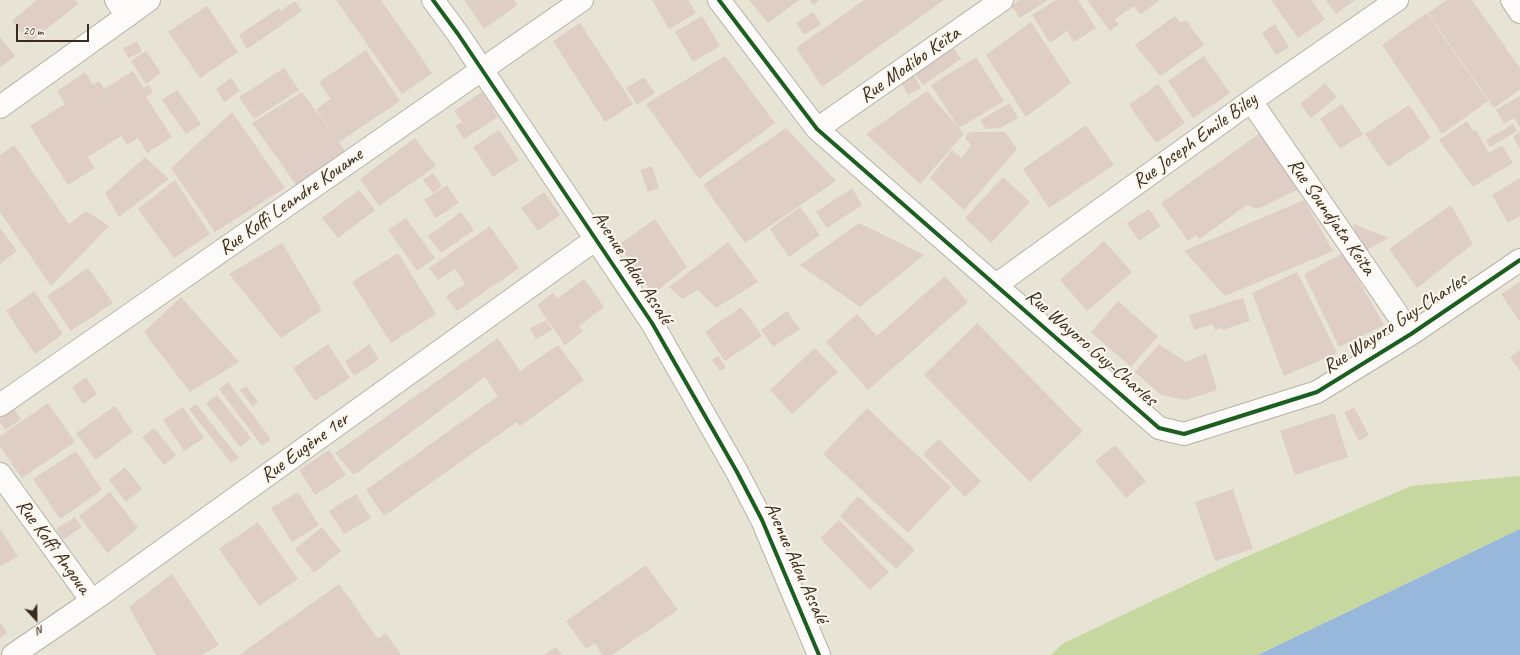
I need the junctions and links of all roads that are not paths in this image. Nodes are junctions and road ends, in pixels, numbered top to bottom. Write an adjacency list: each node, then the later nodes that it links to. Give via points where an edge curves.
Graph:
1 (148, 0): 8 (street)
2 (433, 0): 10 (street, Avenue Adou Assalé)
3 (582, 0): 10 (street, Rue Koffi Leandre Kouame)
4 (719, 0): 13 (street, Rue Wayoro Guy-Charles)
5 (1002, 0): 13 (street, Rue Modibo Keïta)
6 (1397, 0): 11 (street, Rue Joseph Emile Biley)
7 (1512, 0): 9 (street)
8 (121, 8): 12 (street)
9 (1520, 12)
10 (481, 69): 14 (street, Avenue Adou Assalé); 18 (street, Rue Koffi Leandre Kouame)
11 (1251, 101): 16 (street, Rue Joseph Emile Biley); 17 (street, Rue Soundjata Keïta)
12 (0, 107)
13 (818, 129): 16 (street, Rue Wayoro Guy-Charles)
14 (596, 239): 20 (street, Rue Eugène 1er); 22 (street, Avenue Adou Assalé, via 652,323 737,472 762,520)
15 (1520, 260): 17 (street, Rue Wayoro Guy-Charles)
16 (996, 285): 17 (street, Rue Wayoro Guy-Charles, via 1159,428 1184,434 1317,392)
17 (1411, 334)
18 (0, 405)
19 (0, 474): 20 (street, Rue Koffi Angoua)
20 (92, 601): 21 (street, Rue Eugène 1er)
21 (13, 655)
22 (819, 655)

